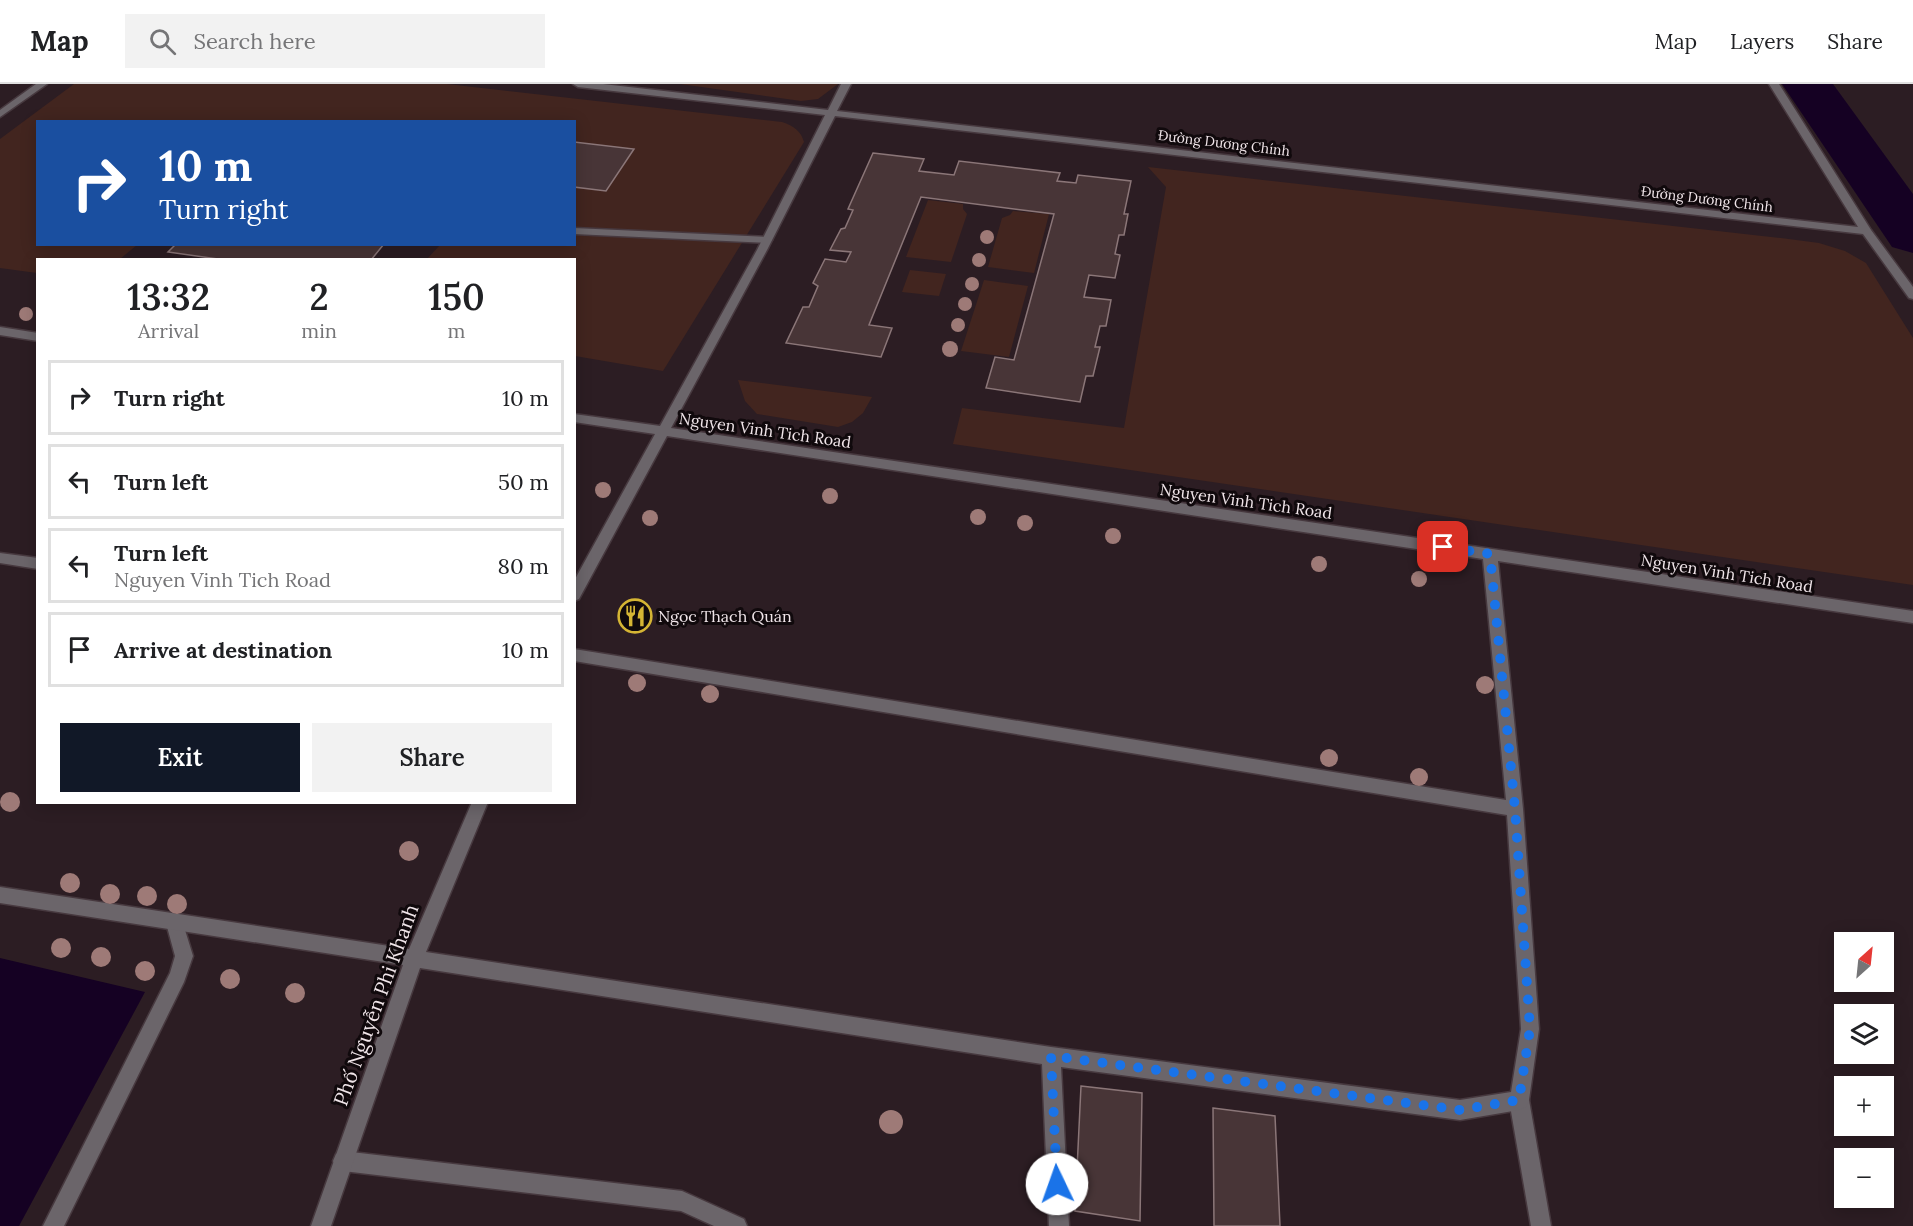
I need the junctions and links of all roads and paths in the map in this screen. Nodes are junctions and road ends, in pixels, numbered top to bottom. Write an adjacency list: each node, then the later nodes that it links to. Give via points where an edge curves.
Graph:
1 (42, 84): 6 (street)
2 (578, 84): 5 (street, Đường Dương Chính)
3 (846, 84): 5 (street)
4 (1774, 84): 8 (street)
5 (830, 112): 8 (street, Đường Dương Chính); 9 (street)
6 (0, 114)
7 (576, 231): 9 (street)
8 (1866, 231): 10 (street)
9 (767, 240): 14 (street)
10 (1913, 295)
11 (0, 331): 12 (street)
12 (36, 337)
13 (576, 418): 14 (street, Nguyen Vinh Tich Road)
14 (665, 432): 15 (street, Nguyen Vinh Tich Road); 18 (street)
15 (1490, 554): 19 (street, Nguyen Vinh Tich Road); 22 (street)
16 (0, 558): 17 (street)
17 (36, 564)
18 (576, 592)
19 (1913, 617)
20 (576, 655): 22 (street)
21 (479, 804): 25 (street, Phố Nguyễn Phi Khanh)
22 (1515, 809): 27 (street, via 1530,1029)
23 (0, 895): 24 (street)
24 (175, 923): 25 (street); 29 (street, via 184,956 178,976)
25 (414, 959): 26 (street); 28 (street, Phố Nguyễn Phi Khanh)
26 (1051, 1056): 27 (street, via 1460,1110); 32 (street)
27 (1519, 1100): 33 (street)
28 (343, 1161): 30 (street, Phố Nguyễn Phi Khanh); 31 (street, via 682,1201)
29 (53, 1226)
30 (321, 1226)
31 (737, 1226)
32 (1059, 1226)
33 (1541, 1226)

